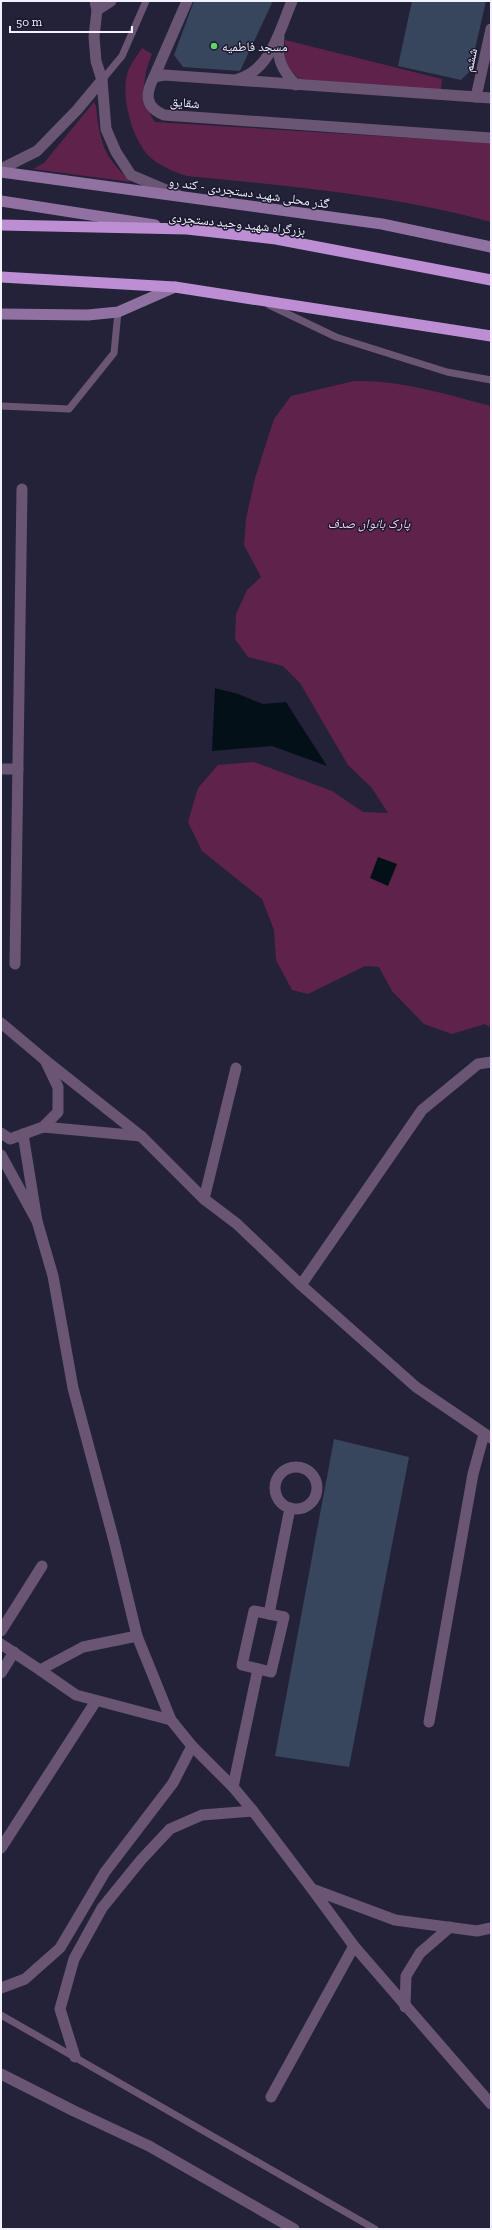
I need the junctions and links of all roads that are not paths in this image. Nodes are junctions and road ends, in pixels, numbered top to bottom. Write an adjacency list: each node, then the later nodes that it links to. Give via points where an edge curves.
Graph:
1 (111, 1): 5 (street)
2 (146, 1): 9 (lane, via 122,56)
3 (187, 1): 8 (street)
4 (292, 1): 6 (street)
5 (96, 6): 9 (street, via 94,37 96,61)
6 (281, 27): 10 (street, via 259,68 251,75); 11 (street, via 278,59 283,70)
7 (491, 29): 12 (street, ششم)
8 (154, 78): 10 (street, شقایق, via 164,75); 14 (street, شقایق, via 148,95 149,104 155,111 164,115)
9 (102, 80): 15 (street, via 37,151); 16 (street, via 106,129 116,152 131,175)
10 (232, 81): 11 (street, شقایق)
11 (296, 85): 12 (street, شقایق)
12 (476, 96): 13 (street, شقایق)
13 (491, 98)
14 (491, 138)
15 (1, 171): 16 (main road, گذر محلی شهید دستجردی - کند رو)
16 (186, 198): 20 (main road, گذر محلی شهید دستجردی - کند رو, via 382,224)
17 (1, 201): 19 (main road)
18 (1, 225): 19 (highway, بزرگراه شهید وحید دستجردی)
19 (187, 230): 22 (highway, بزرگراه شهید وحید دستجردی, via 276,239)
20 (491, 247)
21 (1, 277): 23 (highway)
22 (491, 280)
23 (175, 287): 24 (highway); 25 (main road)
24 (260, 300): 27 (highway); 28 (lane, via 336,337 447,372)
25 (118, 312): 26 (main road, via 88,315); 29 (lane, via 114,353 69,409)
26 (1, 314)
27 (491, 336)
28 (491, 380)
29 (1, 406)
30 (22, 489): 32 (street)
31 (1, 769): 32 (street)
32 (18, 769): 33 (street)
33 (15, 964)
34 (1, 1023): 35 (street)
35 (45, 1060): 38 (street, via 58,1087 58,1112); 41 (street)
36 (491, 1062): 45 (street, via 478,1064 422,1110)
37 (236, 1068): 43 (street)
38 (43, 1127): 40 (street); 41 (street)
39 (1, 1133): 40 (street, via 10,1139)
40 (23, 1134): 44 (street)
41 (141, 1136): 43 (street)
42 (1, 1155): 44 (street)
43 (204, 1199): 45 (street, via 237,1224)
44 (37, 1221): 51 (street, via 53,1276 73,1388)
45 (301, 1285): 46 (street, via 416,1387)
46 (488, 1436): 59 (street, via 473,1474)
47 (290, 1508): 49 (street)
48 (42, 1566): 50 (street)
49 (269, 1614): 54 (street, via 284,1617 271,1672); 54 (street, via 254,1611 242,1665)
50 (1, 1631)
51 (137, 1636): 55 (street, via 83,1647); 58 (street)
52 (1, 1644): 53 (street)
53 (14, 1652): 55 (street); 56 (street)
54 (258, 1669): 61 (street)
55 (40, 1670): 57 (street, via 76,1695)
56 (1, 1674)
57 (96, 1701): 58 (street); 63 (street)
58 (171, 1720): 60 (street)
59 (429, 1722)
60 (192, 1746): 61 (street); 68 (street, via 173,1783 106,1872 60,1948 25,1979)
61 (233, 1787): 62 (street)
62 (253, 1811): 64 (street); 71 (street, via 202,1815 170,1829 102,1908 74,1959 60,2009)
63 (1, 1848)
64 (312, 1889): 65 (street, via 395,1920); 67 (street)
65 (450, 1927): 66 (street, via 477,1931); 69 (street, via 420,1952 406,1976)
66 (491, 1928)
67 (354, 1946): 69 (street); 73 (street)
68 (1, 1988)
69 (405, 2006): 74 (street)
70 (1, 2015): 71 (lane)
71 (75, 2057): 76 (lane)
72 (1, 2074): 75 (street, via 149,2146)
73 (271, 2097)
74 (491, 2104)
75 (294, 2229)
76 (375, 2229)

